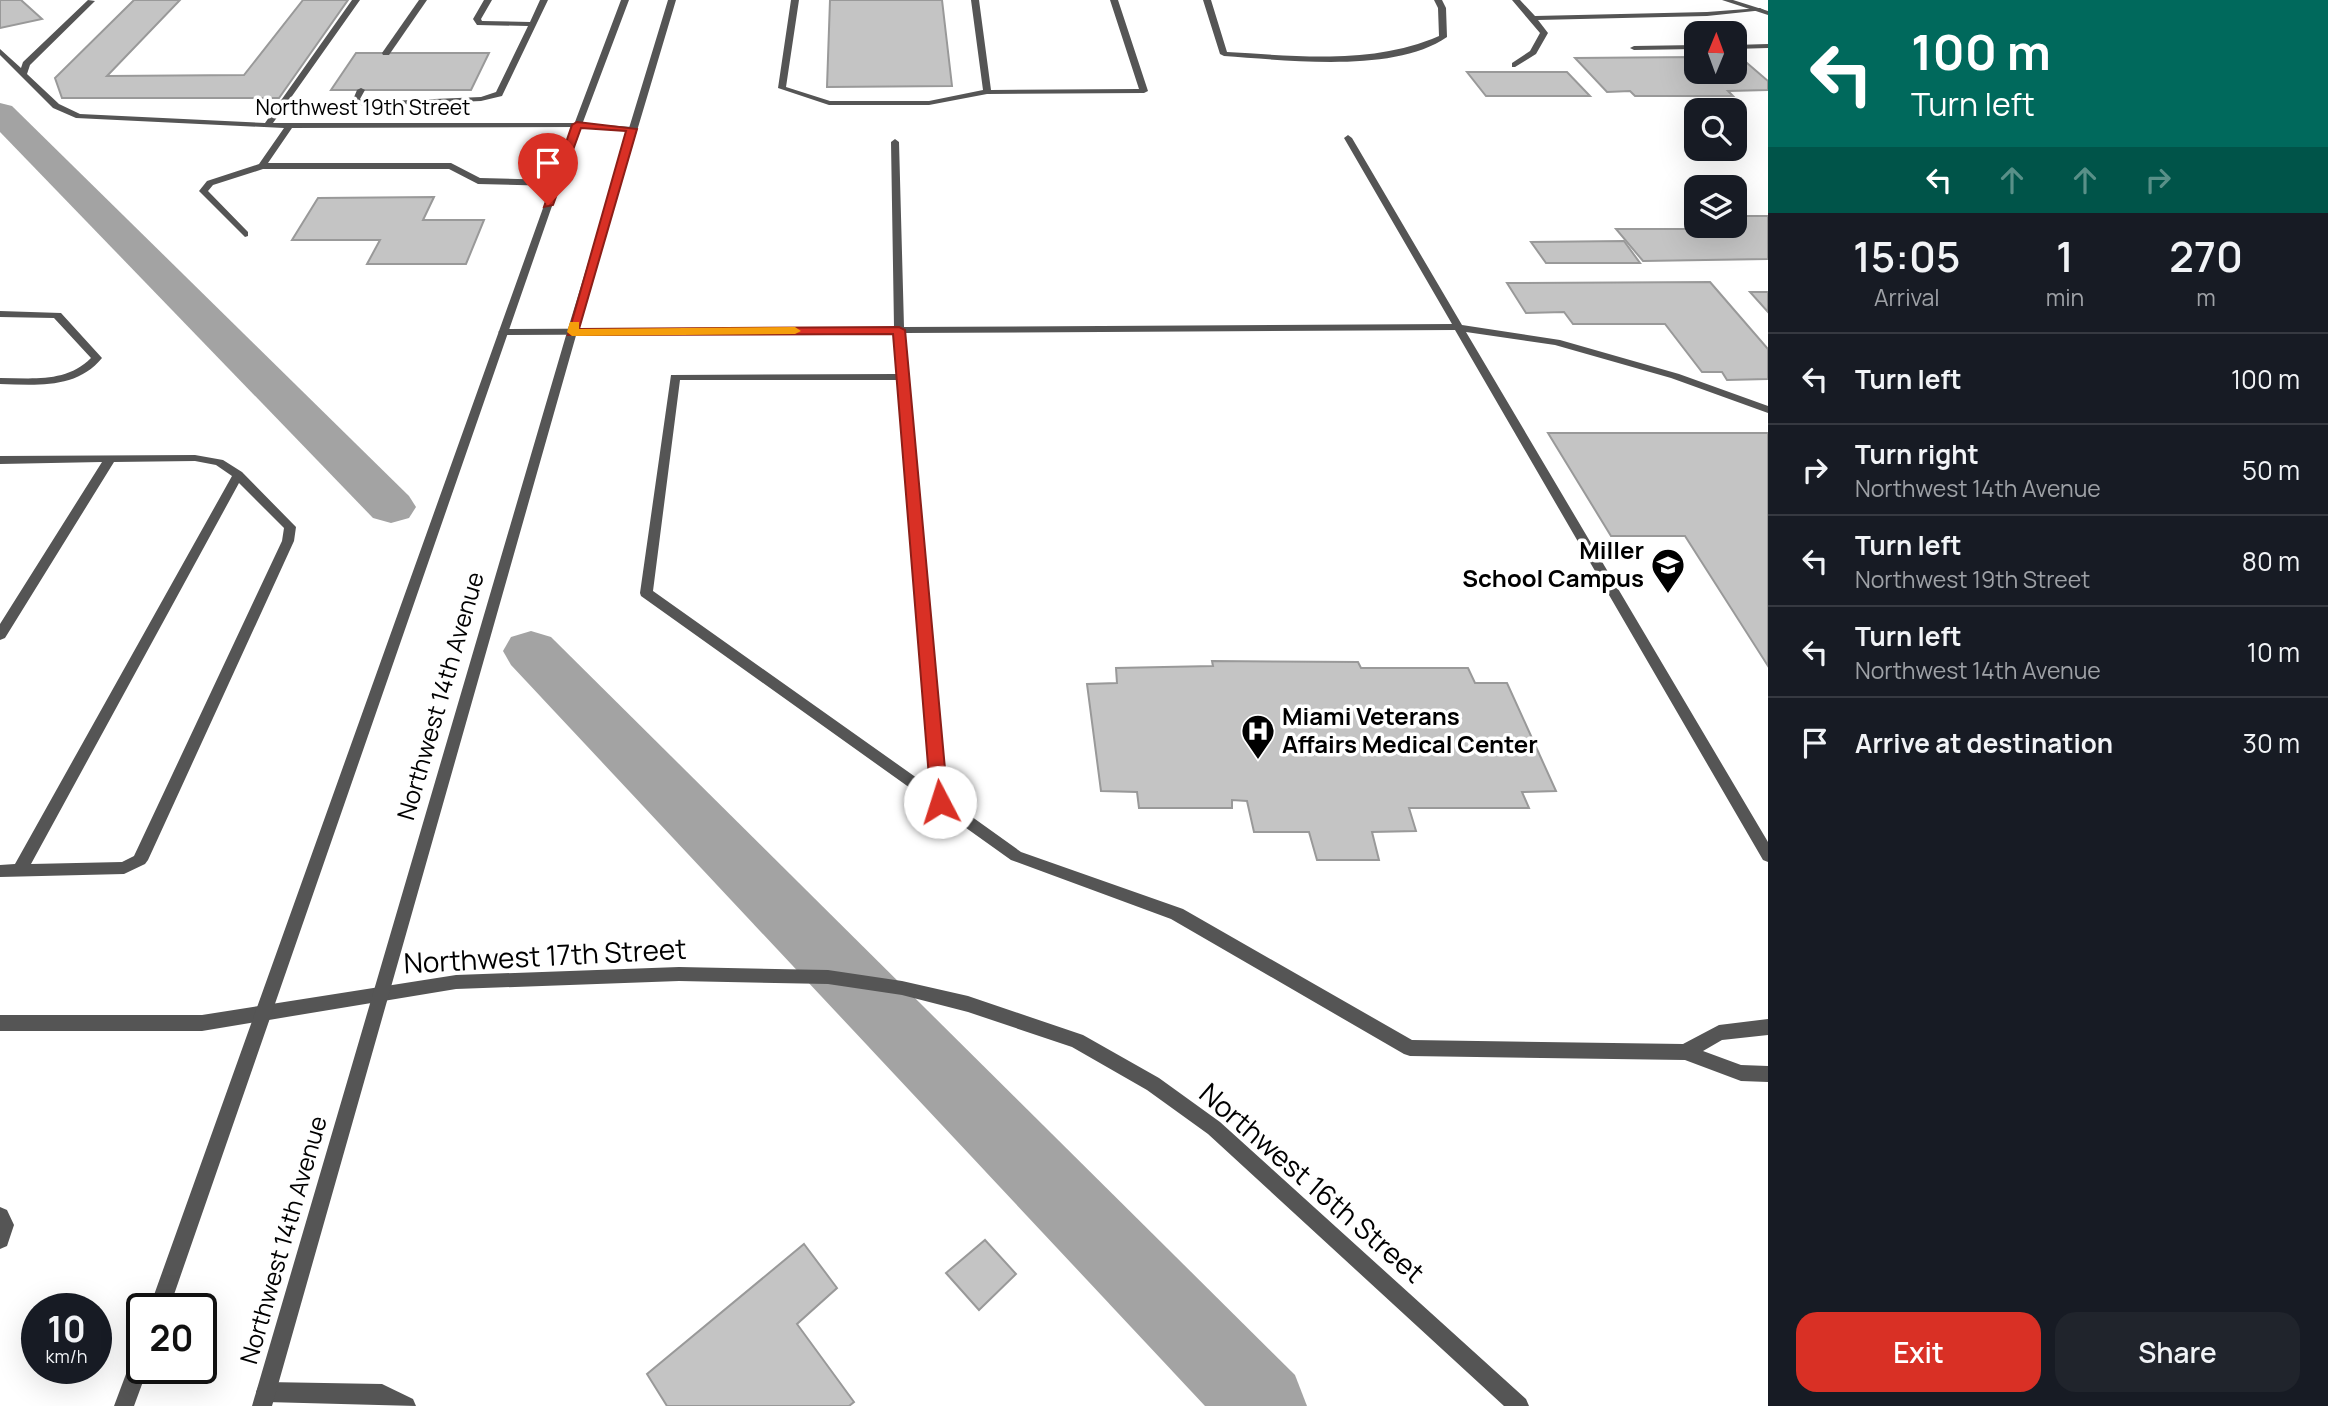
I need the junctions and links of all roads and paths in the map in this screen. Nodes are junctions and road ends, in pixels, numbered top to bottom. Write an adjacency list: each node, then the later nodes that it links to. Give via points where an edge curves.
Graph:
1 (356, 0): 30 (street)
2 (423, 0): 23 (street)
3 (488, 0): 17 (street, via 477,19 480,23)
4 (544, 0): 17 (street)
5 (625, 0): 29 (street)
6 (672, 0): 33 (street, Northwest 14th Avenue)
7 (794, 0): 27 (street, via 782,88 829,103 929,103)
8 (975, 0): 27 (street)
9 (1114, 0): 27 (street, via 1144,91)
10 (1207, 0): 11 (street, via 1224,54 1304,58 1386,56 1422,49 1443,37)
11 (1438, 0)
12 (1516, 0): 16 (street)
13 (1727, 0): 15 (street)
14 (91, 1): 25 (street, via 26,64)
15 (1764, 11): 16 (street)
16 (1533, 18): 24 (street, via 1544,33 1533,52)
17 (533, 24): 28 (street, via 499,94 481,99)
18 (1768, 46): 20 (street)
19 (1684, 47): 21 (street)
20 (1747, 47)
21 (1634, 48)
22 (0, 51): 25 (street, Northwest 19th Street)
23 (386, 53)
24 (1515, 65)
25 (23, 74): 30 (street, Northwest 19th Street, via 56,106 94,120)
26 (361, 90): 28 (street, via 355,100)
27 (987, 92)
28 (364, 103): 32 (street)
29 (577, 125): 32 (street, Northwest 19th Street); 33 (street, Northwest 19th Street); 37 (street)
30 (267, 126): 31 (street, Northwest 19th Street)
31 (290, 126): 32 (street, Northwest 19th Street); 36 (street)
32 (353, 126)
33 (632, 129): 43 (street, Northwest 14th Avenue)
34 (1348, 138): 40 (street)
35 (895, 142): 41 (street)
36 (262, 166): 37 (street, via 451,166 478,181); 38 (street, via 210,183 203,191)
37 (556, 183): 42 (street)
38 (244, 234)
39 (0, 314): 45 (street, via 57,314 97,358 62,381)
40 (1457, 327): 41 (street); 46 (street, via 1556,341 1675,376); 52 (street)
41 (899, 330): 43 (street); 44 (street)
42 (503, 332): 43 (street); 57 (street)
43 (572, 332): 55 (street, Northwest 14th Avenue)
44 (904, 377): 51 (street); 51 (street, via 675,377 646,593)
45 (0, 381)
46 (1768, 410)
47 (110, 459): 48 (street); 49 (street, via 195,458 219,462); 50 (street)
48 (0, 460)
49 (238, 475): 53 (street); 53 (street, via 290,527 288,541 149,844 140,859 124,868)
50 (0, 635)
51 (940, 802): 60 (street, via 1016,856 1177,914 1410,1048)
52 (1768, 856)
53 (20, 870): 54 (street)
54 (0, 871)
55 (383, 992): 56 (street, Northwest 17th Street, via 486,980 692,974 828,977); 57 (street, Northwest 17th Street); 66 (street, Northwest 14th Avenue)
56 (968, 1004): 69 (street, Northwest 16th Street, via 1077,1041 1153,1084 1214,1128)
57 (261, 1013): 58 (street, Northwest 17th Street, via 202,1023); 64 (street)
58 (0, 1023)
59 (1768, 1027): 60 (street, via 1719,1033)
60 (1685, 1052): 61 (street, via 1741,1073)
61 (1768, 1074)
62 (0, 1217): 63 (street, via 4,1225)
63 (0, 1238)
64 (165, 1293)
65 (132, 1384): 67 (street)
66 (264, 1399): 68 (street, via 382,1394)
67 (124, 1406)
68 (406, 1406)
69 (1519, 1406)

